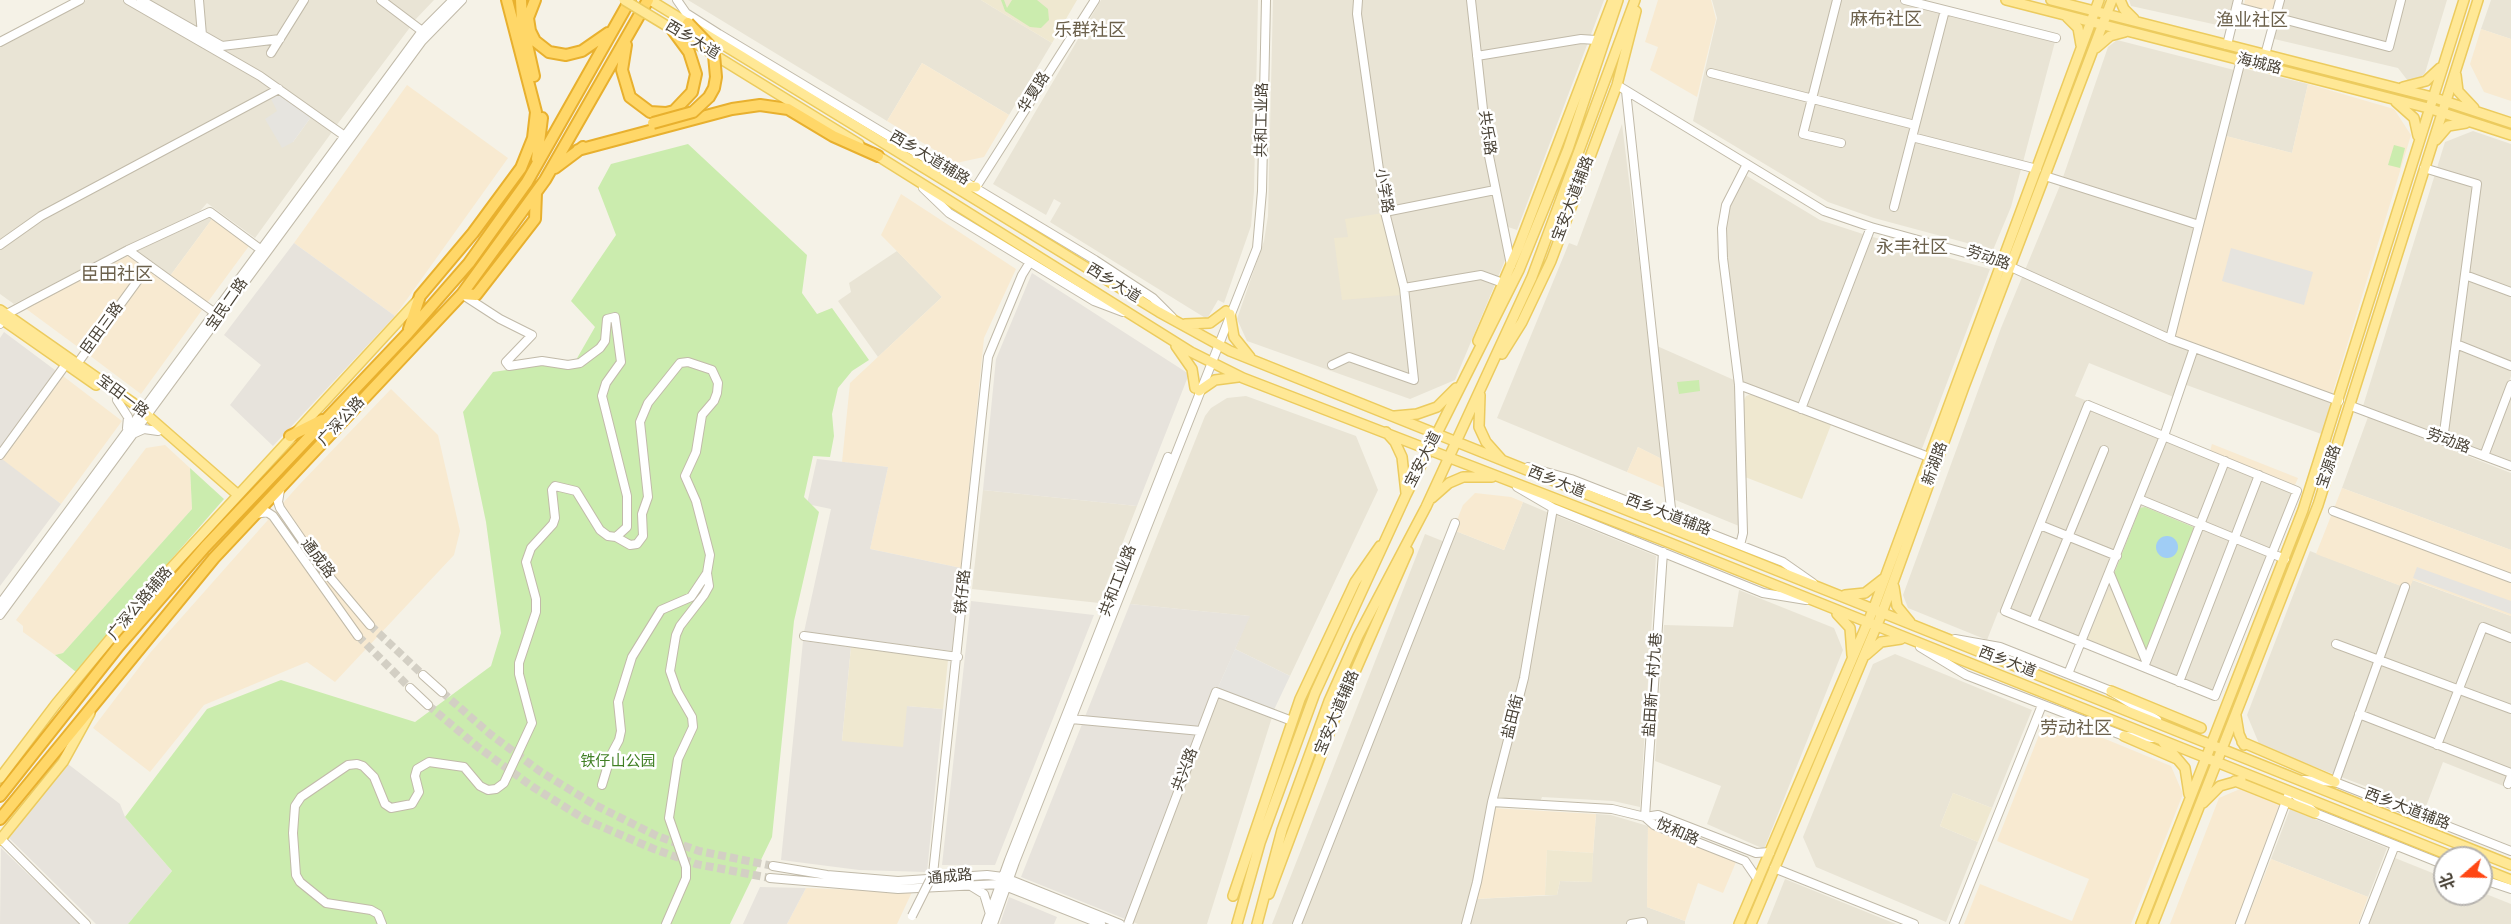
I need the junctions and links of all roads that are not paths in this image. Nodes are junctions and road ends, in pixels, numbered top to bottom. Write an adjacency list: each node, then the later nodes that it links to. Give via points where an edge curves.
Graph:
1 (80, 0): 55 (street)
2 (128, 0): 68 (street)
3 (141, 0): 51 (street)
4 (199, 0): 51 (street)
5 (304, 0): 53 (street)
6 (381, 0): 50 (street)
7 (453, 0): 50 (street, 宝民二路)
8 (462, 0): 50 (street, 宝民二路)
9 (507, 0): 116 (highway, via 532,95 536,125 528,156 473,233)
10 (521, 0): 94 (highway, via 522,22 542,113 540,146)
11 (535, 0): 42 (highway, via 528,18 535,41 549,52 574,54 598,42)
12 (624, 0): 48 (main road, 西乡大道, bridge)
13 (630, 0): 42 (highway, 广深公路)
14 (649, 0): 45 (main road, 西乡大道); 47 (highway)
15 (677, 0): 96 (street, 西乡大道辅路, via 686,13 719,34)
16 (1095, 0): 96 (street, 华夏路)
17 (1266, 0): 117 (street, 共和工业路, via 1262,191 1257,239)
18 (1358, 0): 101 (street, 小学路)
19 (1471, 0): 61 (street, 共乐路)
20 (1613, 0): 54 (main road)
21 (1618, 0): 134 (main road, 宝安大道, via 1568,149 1532,240)
22 (1637, 0): 66 (main road, 宝安大道辅路); 137 (main road, 宝安大道, via 1546,242)
23 (1837, 0): 71 (street)
24 (1905, 0): 37 (street)
25 (2006, 0): 39 (main road, 海城路)
26 (2051, 0): 35 (main road, 海城路)
27 (2089, 0): 35 (main road)
28 (2099, 0): 38 (main road, 新湖路)
29 (2112, 0): 40 (main road, 新湖路)
30 (2120, 0): 44 (main road)
31 (2280, 0): 41 (street)
32 (2401, 0): 41 (street, via 2389,47)
33 (2464, 0): 63 (main road, 宝源路)
34 (2478, 0): 64 (main road, 宝源路)
35 (2068, 4): 38 (main road, 海城路)
36 (2238, 4): 41 (street); 56 (street)
37 (1944, 10): 52 (street); 79 (street)
38 (2095, 11): 40 (main road, 海城路); 43 (main road, 新湖路)
39 (2062, 14): 43 (main road, 海城路); 57 (main road, via 2078,28)
40 (2106, 14): 44 (main road, 海城路); 46 (main road, 新湖路)
41 (2276, 17): 60 (street)
42 (617, 21): 94 (highway, 广深公路)
43 (2091, 22): 46 (main road, 海城路); 57 (main road, 新湖路)
44 (2138, 22): 56 (main road, 海城路)
45 (688, 23): 85 (highway, bridge, via 714,55 716,77 709,97 693,112 606,136); 95 (main road, 西乡大道, bridge)
46 (2103, 25): 49 (main road, 海城路); 59 (main road, 新湖路)
47 (631, 29): 48 (highway, via 622,70 630,97 642,108 658,113 674,111 688,100 696,83 694,63); 93 (highway)
48 (672, 29): 87 (main road, 西乡大道, bridge)
49 (2131, 32): 59 (main road, via 2110,36); 62 (main road, 海城路)
50 (424, 33): 81 (street, 宝民二路)
51 (202, 35): 53 (street, via 222,46)
52 (2056, 38)
53 (280, 39): 58 (street)
54 (1596, 40): 61 (street); 109 (main road)
55 (0, 42)
56 (2226, 45): 60 (main road, 海城路)
57 (2080, 51): 90 (main road, 新湖路)
58 (271, 52)
59 (2091, 55): 92 (main road, 新湖路)
60 (2265, 55): 67 (main road, 海城路)
61 (1477, 56): 97 (street, 共乐路)
62 (2241, 60): 72 (main road, 海城路); 102 (street)
63 (2444, 61): 67 (main road, via 2426,81); 70 (main road, 宝源路)
64 (2457, 65): 73 (main road, 宝源路); 76 (main road, via 2458,91)
65 (1711, 73): 71 (street)
66 (1617, 86): 69 (street, 劳动路); 137 (main road, 宝安大道辅路, via 1551,261 1518,328)
67 (2391, 87): 70 (main road, 海城路)
68 (279, 89): 81 (street); 104 (street, via 41,216)
69 (1626, 91): 88 (street, 劳动路); 175 (street)
70 (2432, 97): 73 (main road, 海城路); 74 (main road, 宝源路)
71 (1812, 98): 79 (street); 83 (street, via 1803,134)
72 (2388, 98): 74 (main road, 海城路); 84 (main road, via 2414,118)
73 (2445, 101): 75 (main road, 宝源路); 76 (main road, 海城路)
74 (2428, 108): 75 (main road, 海城路); 84 (main road, 宝源路)
75 (2441, 112): 78 (main road, 海城路); 86 (main road, 宝源路)
76 (2484, 114): 77 (main road, 海城路)
77 (2511, 123)
78 (2479, 124): 80 (main road, 海城路); 86 (main road, via 2448,126)
79 (1915, 125): 82 (street)
80 (2511, 135)
81 (347, 138): 105 (street, 宝民二路); 140 (street, 宝民二路)
82 (1912, 138): 90 (street); 100 (street)
83 (1841, 143)
84 (2418, 146): 98 (main road, 宝源路)
85 (578, 150): 87 (highway, via 760,105 788,109 833,136); 93 (highway)
86 (2430, 150): 89 (main road, 宝源路)
87 (878, 156): 91 (main road, 西乡大道)
88 (1747, 164): 103 (street, 劳动路, via 1824,211); 135 (street, via 1726,205 1722,228)
89 (2424, 168): 99 (main road, 宝源路); 111 (street, via 2477,184)
90 (2037, 169): 110 (main road, 新湖路)
91 (911, 176): 107 (street, 西乡大道辅路, via 949,213); 119 (main road, 西乡大道)
92 (2045, 176): 102 (street); 110 (main road, 新湖路)
93 (545, 180): 115 (highway, via 536,193 535,219 476,295)
94 (527, 182): 122 (highway, 广深公路, via 469,263)
95 (958, 187): 96 (main road); 121 (main road, 西乡大道)
96 (976, 187): 121 (street, 西乡大道辅路, via 1143,292)
97 (1495, 190): 101 (street); 109 (street, 共乐路)
98 (2402, 197): 99 (main road, via 2409,193); 141 (main road, 宝源路)
99 (2414, 201): 142 (main road, 宝源路)
100 (1893, 207)
101 (1385, 212): 113 (street, 小学路)
102 (2199, 225): 124 (street)
103 (1871, 227): 110 (street, 劳动路); 143 (street)
104 (0, 245)
105 (260, 249): 106 (street, via 210,212); 118 (street, 宝民二路)
106 (128, 250): 108 (street); 120 (street)
107 (1030, 262): 119 (street, 西乡大道辅路, via 1094,302); 210 (street, 铁仔路, via 988,357)
108 (149, 265): 118 (street); 130 (street, 臣田三路)
109 (1511, 265): 112 (main road)
110 (2007, 265): 124 (street, 劳动路); 160 (main road, 新湖路)
111 (2465, 275): 114 (street); 126 (street)
112 (1503, 283): 113 (street, via 1481,275); 134 (main road)
113 (1404, 288): 131 (street, 小学路, via 1414,381 1349,357)
114 (2511, 292)
115 (462, 294): 167 (highway, 广深公路); 180 (street, via 532,335 506,366 542,361 580,363 600,348 605,341 607,319 615,317 621,362 602,396 627,496 627,527)
116 (420, 296): 122 (highway); 151 (main road, 广深公路辅路)
117 (1228, 312): 121 (main road, via 1210,323); 125 (street, 共和工业路); 128 (main road, via 1234,337)
118 (215, 313): 140 (street, 宝民二路)
119 (1132, 315): 123 (main road, 西乡大道)
120 (2, 317): 130 (main road, 宝田一路)
121 (1179, 323): 125 (main road, 西乡大道)
122 (408, 333): 145 (highway, 广深公路)
123 (1168, 338): 129 (main road, 西乡大道); 138 (main road, via 1192,369)
124 (2170, 339): 127 (street, 劳动路)
125 (1216, 343): 128 (main road, 西乡大道); 129 (street, 共和工业路)
126 (2456, 344): 132 (street); 153 (street)
127 (2194, 348): 141 (street, 劳动路); 152 (street)
128 (1254, 360): 146 (main road, 西乡大道)
129 (1208, 361): 133 (main road, 西乡大道); 138 (street, 共和工业路)
130 (71, 362): 139 (main road, 宝田一路); 157 (street, 臣田三路)
131 (1332, 365)
132 (2511, 366)
133 (1243, 378): 138 (main road, via 1215,380); 148 (main road, 西乡大道)
134 (1464, 378): 146 (main road, via 1437,407 1418,414); 150 (main road, 宝安大道)
135 (1739, 385): 143 (street); 183 (street, via 1743,532)
136 (2511, 385): 158 (street)
137 (1481, 387): 154 (main road, 宝安大道); 162 (main road, via 1479,427)
138 (1197, 389): 230 (street, 共和工业路); 275 (street, 共和工业路)
139 (119, 397): 140 (street); 144 (main road, 宝田一路); 149 (street, via 128,417)
140 (155, 400): 144 (street, 宝民二路); 147 (street)
141 (2339, 401): 187 (main road, 宝源路)
142 (2351, 406): 153 (street, 劳动路); 223 (main road, 宝源路, via 2318,505)
143 (1801, 409): 160 (street)
144 (142, 415): 147 (main road, 宝田一路); 149 (street, 宝民二路)
145 (330, 415): 151 (highway); 254 (highway, 广深公路, via 205,547 118,647)
146 (1391, 416): 150 (main road, 西乡大道)
147 (160, 429): 149 (street); 169 (main road, 宝田一路)
148 (1384, 430): 155 (main road, 西乡大道); 168 (main road, via 1402,457)
149 (129, 434): 163 (street, 宝民二路)
150 (1437, 435): 154 (main road, 西乡大道); 155 (main road, 宝安大道)
151 (290, 436): 169 (main road, 广深公路辅路)
152 (2164, 436): 161 (street); 170 (street); 178 (street, via 2088,405)
153 (2443, 440): 158 (street, 劳动路)
154 (1455, 443): 159 (main road, 宝安大道); 162 (main road, 西乡大道)
155 (1430, 449): 159 (main road, 西乡大道); 168 (main road, 宝安大道)
156 (2104, 450): 179 (street)
157 (0, 455)
158 (2484, 456): 164 (street, 劳动路)
159 (1449, 457): 166 (main road, 西乡大道); 171 (main road, 宝安大道)
160 (1934, 459): 190 (main road, 新湖路)
161 (2225, 461): 165 (street); 177 (street)
162 (1504, 462): 175 (street, 西乡大道辅路, via 1571,479); 193 (main road, 西乡大道)
163 (107, 464): 195 (street, 宝民二路); 198 (street, 宝民二路)
164 (2511, 465)
165 (2259, 475): 181 (street); 185 (street, via 2297,490)
166 (1501, 477): 171 (main road, via 1456,480 1435,494); 172 (street); 194 (main road, 西乡大道)
167 (281, 487): 174 (highway, 广深公路); 200 (street, 通成路, via 280,508 318,563)
168 (1406, 495): 182 (main road, 宝安大道)
169 (236, 496): 246 (main road, 广深公路辅路, via 150,591)
170 (2139, 500): 177 (street); 186 (street)
171 (1426, 507): 283 (main road, 宝安大道, via 1358,636 1329,701 1282,830)
172 (1553, 508): 184 (street); 256 (street, 盐田街, via 1524,678)
173 (2333, 511): 191 (street)
174 (256, 514): 203 (street, 通成路, via 267,512 273,516); 222 (highway, 广深公路)
175 (1672, 518): 183 (street, 西乡大道辅路)
176 (1455, 523): 293 (street)
177 (2200, 524): 181 (street); 213 (street)
178 (2040, 525): 179 (street); 199 (street, via 2006,611)
179 (2068, 536): 186 (street); 199 (street)
180 (616, 537): 188 (street, via 630,545 637,544 643,536 642,514 648,497 640,422 648,403 680,363 712,370 718,383 717,393 702,415 696,452 685,476 710,555); 285 (street, via 600,530 576,491 555,486 553,524 531,548 526,562 536,612 519,674 532,723 504,783 488,790 464,767 429,762 417,769 419,792 412,804 391,808 374,777 357,764 348,765 301,797 295,806 293,833 300,882 326,903 371,910 378,914)
181 (2235, 538): 185 (street); 216 (street)
182 (1386, 540): 231 (main road, via 1355,582); 292 (main road, 宝安大道, via 1290,756)
183 (1740, 545): 193 (street, 西乡大道辅路, via 1783,562)
184 (1663, 552): 194 (street, via 1763,593); 260 (street, 盐田新一村九巷)
185 (2272, 553): 187 (street); 216 (street, via 2215,696)
186 (2117, 556): 189 (street)
187 (2284, 558): 221 (main road, 宝源路)
188 (707, 573): 252 (street, via 691,597 661,610 632,657 618,702 619,740); 286 (street, via 709,586 676,635 670,671 689,709 693,727 678,759 669,818 686,878)
189 (2109, 574): 208 (street); 213 (street)
190 (1890, 578): 193 (main road, via 1862,594); 197 (main road, 新湖路); 202 (main road, via 1897,606)
191 (2511, 578)
192 (2405, 587): 212 (street)
193 (1829, 592): 197 (main road, 西乡大道)
194 (1813, 602): 196 (main road, 西乡大道)
195 (0, 604)
196 (1831, 609): 201 (main road, 西乡大道); 211 (main road, via 1850,628)
197 (1877, 611): 201 (main road, 新湖路); 202 (main road, 西乡大道)
198 (0, 615)
199 (2033, 622): 208 (street)
200 (370, 625)
201 (1872, 625): 207 (main road, 西乡大道); 211 (main road, 新湖路)
202 (1916, 627): 205 (main road, 西乡大道)
203 (358, 636)
204 (804, 636): 210 (street)
205 (1939, 636): 215 (street, via 2000,647); 232 (main road, 西乡大道)
206 (2511, 638): 218 (street, via 2482,627)
207 (1908, 640): 211 (main road, via 1881,642); 225 (street, via 1965,675); 236 (main road, 西乡大道)
208 (2083, 642): 213 (street); 215 (street)
209 (2336, 644): 212 (street)
210 (958, 657): 281 (street, 铁仔路, bridge, via 933,874)
211 (1857, 660): 266 (main road, 新湖路); 270 (main road, 新湖路)
212 (2379, 660): 218 (street); 228 (street)
213 (2145, 664): 216 (street)
214 (423, 675): 220 (street)
215 (2068, 675): 219 (street)
216 (2179, 682)
217 (410, 688): 224 (street)
218 (2458, 690): 226 (street); 239 (street)
219 (2111, 691): 232 (street); 233 (main road)
220 (442, 692)
221 (2231, 695): 223 (main road, via 2233,703); 229 (main road, 宝源路)
222 (98, 696): 261 (highway, 广深公路); 262 (main road, via 63,762)
223 (2241, 699): 227 (main road, 宝源路)
224 (428, 705)
225 (2042, 705): 235 (street); 299 (street)
226 (2511, 709)
227 (2236, 713): 237 (main road); 240 (main road, 宝源路)
228 (2359, 714): 239 (street); 250 (street)
229 (2222, 717): 233 (main road); 238 (main road, 宝源路)
230 (1071, 719): 234 (street); 275 (street, 共和工业路)
231 (1292, 721): 234 (street, 共兴路, via 1216,692); 279 (main road)
232 (2163, 724): 233 (main road); 238 (main road, 西乡大道)
233 (2201, 728)
234 (1201, 731): 291 (street, 共兴路)
235 (2124, 736): 236 (street); 242 (main road)
236 (2159, 738): 241 (main road, 西乡大道); 242 (main road)
237 (2242, 742): 244 (main road); 250 (main road)
238 (2211, 744): 240 (main road, 西乡大道); 241 (main road, 宝源路)
239 (2438, 745): 245 (street)
240 (2222, 748): 243 (main road, 宝源路); 244 (main road, 西乡大道)
241 (2206, 757): 243 (main road, 西乡大道); 257 (main road, 宝源路)
242 (2180, 760): 257 (main road, via 2190,786)
243 (2217, 762): 249 (main road, 西乡大道); 258 (main road, 宝源路)
244 (2268, 766): 247 (main road, 西乡大道)
245 (2511, 774): 251 (street)
246 (0, 778)
247 (2302, 780): 250 (street, 西乡大道辅路); 268 (main road, 西乡大道)
248 (2235, 781): 249 (main road); 255 (main road); 258 (main road, via 2213,792)
249 (2266, 782): 253 (main road, 西乡大道)
250 (2334, 782): 265 (street, 西乡大道辅路)
251 (2508, 784)
252 (602, 785)
253 (2290, 791): 255 (street); 259 (street); 264 (main road, 西乡大道)
254 (0, 795)
255 (2286, 801): 259 (main road); 302 (street)
256 (1492, 802): 260 (street, via 1612,809); 294 (street, 盐田街)
257 (2186, 809): 300 (main road, 宝源路)
258 (2197, 813): 301 (main road, 宝源路)
259 (2315, 813): 263 (street)
260 (1646, 817): 266 (street, 悦和路, via 1658,815 1756,854); 273 (street, 悦和路, via 1654,825 1744,861)
261 (0, 819)
262 (0, 840): 284 (street)
263 (2395, 845): 267 (street); 303 (street)
264 (2433, 849)
265 (2511, 851)
266 (1770, 852): 273 (main road, 新湖路)
267 (2433, 860)
268 (2511, 865)
269 (773, 866): 275 (street, 通成路, via 898,881 987,874)
270 (1774, 868): 297 (main road, 新湖路); 298 (street)
271 (2493, 873): 274 (main road)
272 (770, 878): 277 (street, 通成路, via 898,889)
273 (1758, 880): 296 (main road, 新湖路)
274 (2511, 880)
275 (1004, 882): 277 (street, 通成路); 280 (street, 共和工业路); 288 (street, 共和工业路); 289 (street, 通成路); 290 (street, 通成路)
276 (2493, 883): 278 (street)
277 (967, 885): 280 (street, via 984,894)
278 (2511, 889)
279 (1233, 896)
280 (990, 914): 287 (street, 共和工业路)
281 (910, 920)
282 (1643, 922): 295 (street)
283 (1257, 923)
284 (86, 924)
285 (382, 924)
286 (666, 924)
287 (987, 924)
288 (993, 924)
289 (1101, 924)
290 (1120, 924)
291 (1128, 924)
292 (1237, 924)
293 (1297, 924)
294 (1466, 924)
295 (1631, 924)
296 (1739, 924)
297 (1751, 924)
298 (1914, 924)
299 (1954, 924)
300 (2141, 924)
301 (2153, 924)
302 (2240, 924)
303 (2364, 924)

